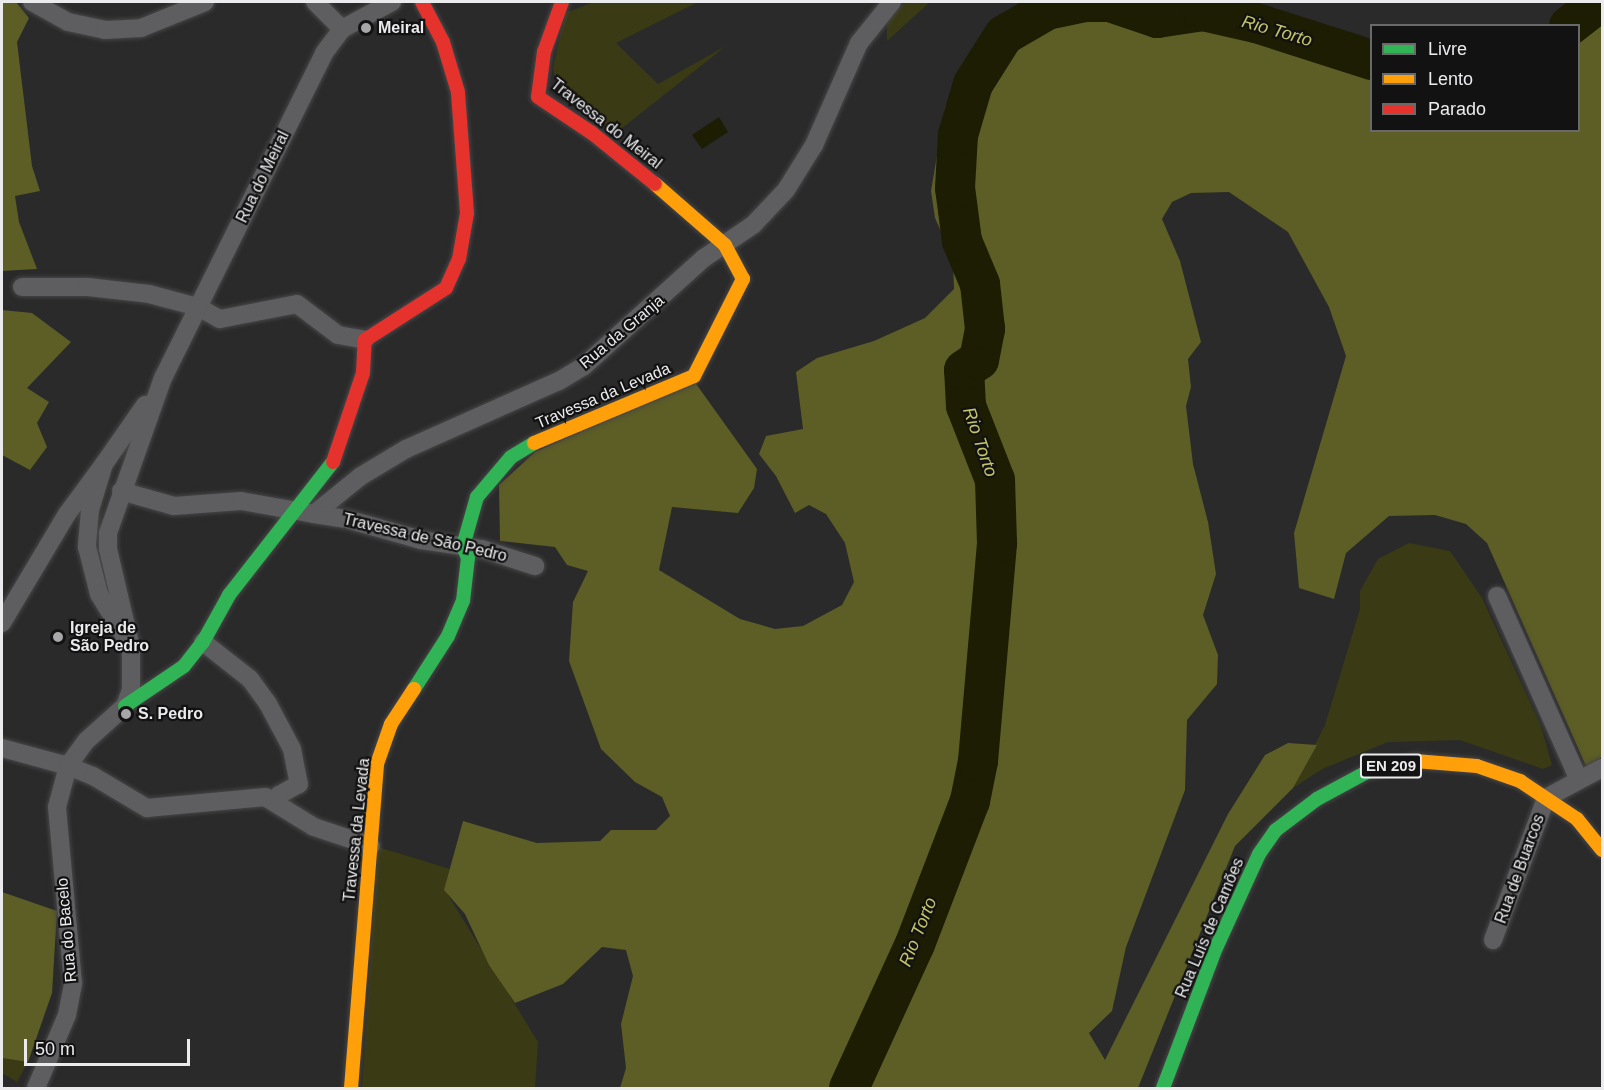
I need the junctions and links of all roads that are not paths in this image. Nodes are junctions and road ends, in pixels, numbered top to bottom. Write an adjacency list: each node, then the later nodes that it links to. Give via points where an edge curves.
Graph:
1 (32, 2): 2 (street, via 68,22 105,30 141,28)
2 (205, 2)
3 (315, 2): 8 (street)
4 (392, 2): 8 (street, Rua do Meiral)
5 (422, 2): 12 (street, via 443,42 458,92 466,160 464,237 446,288)
6 (562, 2): 9 (street, Travessa do Meiral, via 544,52 538,97 592,133)
7 (892, 2): 9 (street, Rua da Granja, via 859,44 814,145 786,190 753,225)
8 (342, 29): 11 (street, Rua do Meiral, via 324,53)
9 (724, 245): 17 (street, Rua da Granja, via 704,258 584,366 559,381 406,449 361,476); 18 (street, Travessa da Levada, via 740,267 743,279 694,376 549,434 511,457 477,497)
10 (22, 287): 11 (street, via 53,290 88,286 149,294)
11 (198, 307): 12 (street, via 220,319 297,304 338,335); 13 (street, Rua do Meiral)
12 (365, 340): 16 (street, via 363,373 335,459)
13 (163, 378): 14 (street, Rua do Meiral); 15 (street, Rua do Meiral)
14 (104, 464): 21 (street, Rua do Meiral, via 67,514); 23 (street, via 90,510 87,547 99,594)
15 (121, 491): 16 (street, via 174,506 241,501); 23 (street, Rua do Meiral, via 108,533 108,549)
16 (296, 509): 17 (street); 22 (street, via 229,595)
17 (314, 514): 18 (street, Travessa de São Pedro)
18 (463, 546): 19 (street, Travessa de São Pedro); 31 (street, Travessa da Levada, via 468,558 463,601 447,636 391,724 382,747 377,764)
19 (536, 566)
20 (1497, 596): 28 (street)
21 (2, 623)
22 (203, 642): 24 (street, via 184,666); 30 (street, via 249,679 267,702 292,749 300,784 279,795)
23 (131, 647): 24 (street, Rua do Meiral, via 130,690)
24 (125, 706): 26 (street, via 86,741)
25 (2, 748): 26 (street)
26 (68, 766): 30 (street, via 147,808 266,797); 34 (street, Rua do Bacelo, via 57,807 73,983 68,1016)
27 (1602, 768): 28 (street)
28 (1579, 780): 29 (street)
29 (1546, 798): 32 (street, Rua Luís de Camões / EN 209, via 1577,819); 33 (street, Rua de Buarcos); 36 (street, Rua Luís de Camões / EN 209, via 1520,781 1477,766 1412,761 1367,772 1317,799 1275,830 1259,854 1216,948)
30 (275, 802): 31 (street, via 314,827)
31 (371, 846): 35 (street, Travessa da Levada)
32 (1602, 850)
33 (1493, 940)
34 (36, 1089)
35 (351, 1089)
36 (1163, 1089)

